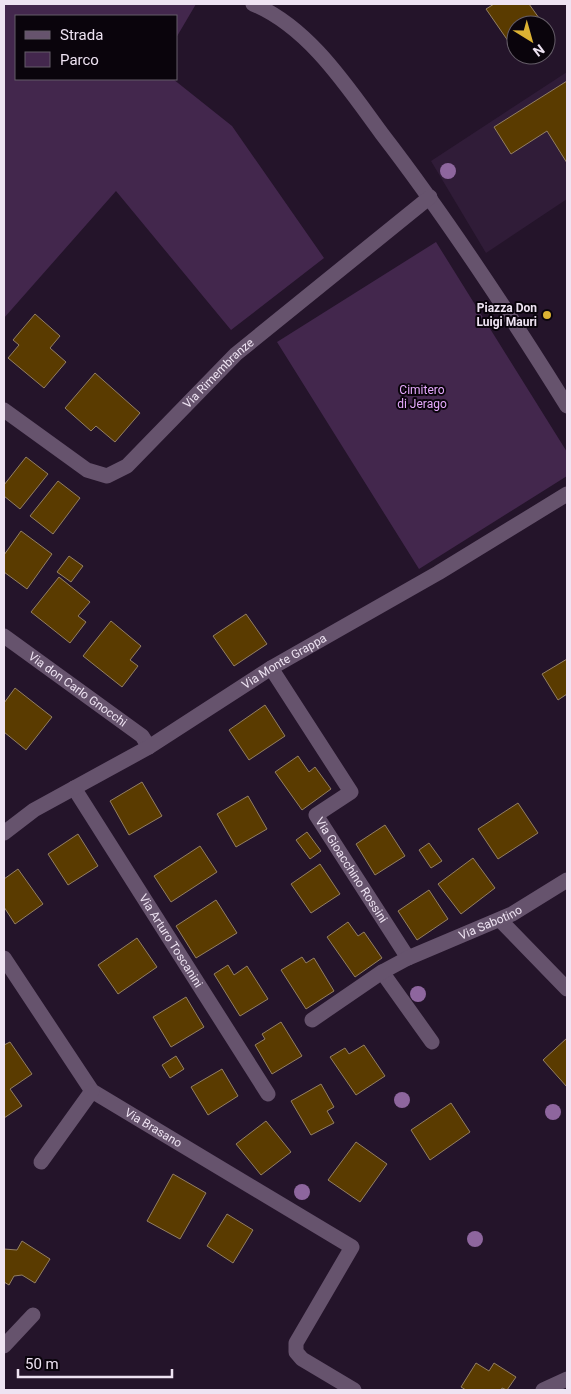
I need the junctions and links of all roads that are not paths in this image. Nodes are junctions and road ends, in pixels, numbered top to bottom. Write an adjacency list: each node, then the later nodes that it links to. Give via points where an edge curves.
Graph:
1 (257, 4): 2 (street, via 281,20 320,56 353,94)
2 (430, 197): 3 (street); 4 (street, Via Rimembranze, via 236,354 127,466 107,476 87,470)
3 (567, 406)
4 (4, 410)
5 (567, 494): 7 (street, Via Monte Grappa, via 438,573)
6 (4, 636): 8 (street, Via don Carlo Gnocchi, via 142,736)
7 (270, 668): 8 (street, Via Monte Grappa); 14 (street, Via Gioacchino Rossini, via 351,792 316,815)
8 (149, 747): 9 (street, Via Monte Grappa)
9 (74, 788): 10 (street, Via Monte Grappa, via 34,810); 20 (street, Via Arturo Toscanini)
10 (4, 834)
11 (567, 880): 12 (street, Via Sabotino)
12 (500, 920): 14 (street, Via Sabotino); 16 (street)
13 (4, 958): 19 (street, Via Brasano)
14 (408, 958): 15 (street, Via Sabotino)
15 (382, 972): 17 (street, Via Sabotino); 18 (street)
16 (567, 989)
17 (312, 1020)
18 (432, 1042)
19 (92, 1091): 21 (street); 25 (street, Via Brasano, via 352,1247 296,1343 296,1352 302,1359)
20 (268, 1094)
21 (41, 1162)
22 (33, 1315): 23 (street)
23 (4, 1346)
24 (567, 1378): 26 (street)
25 (354, 1390)
26 (543, 1390)

